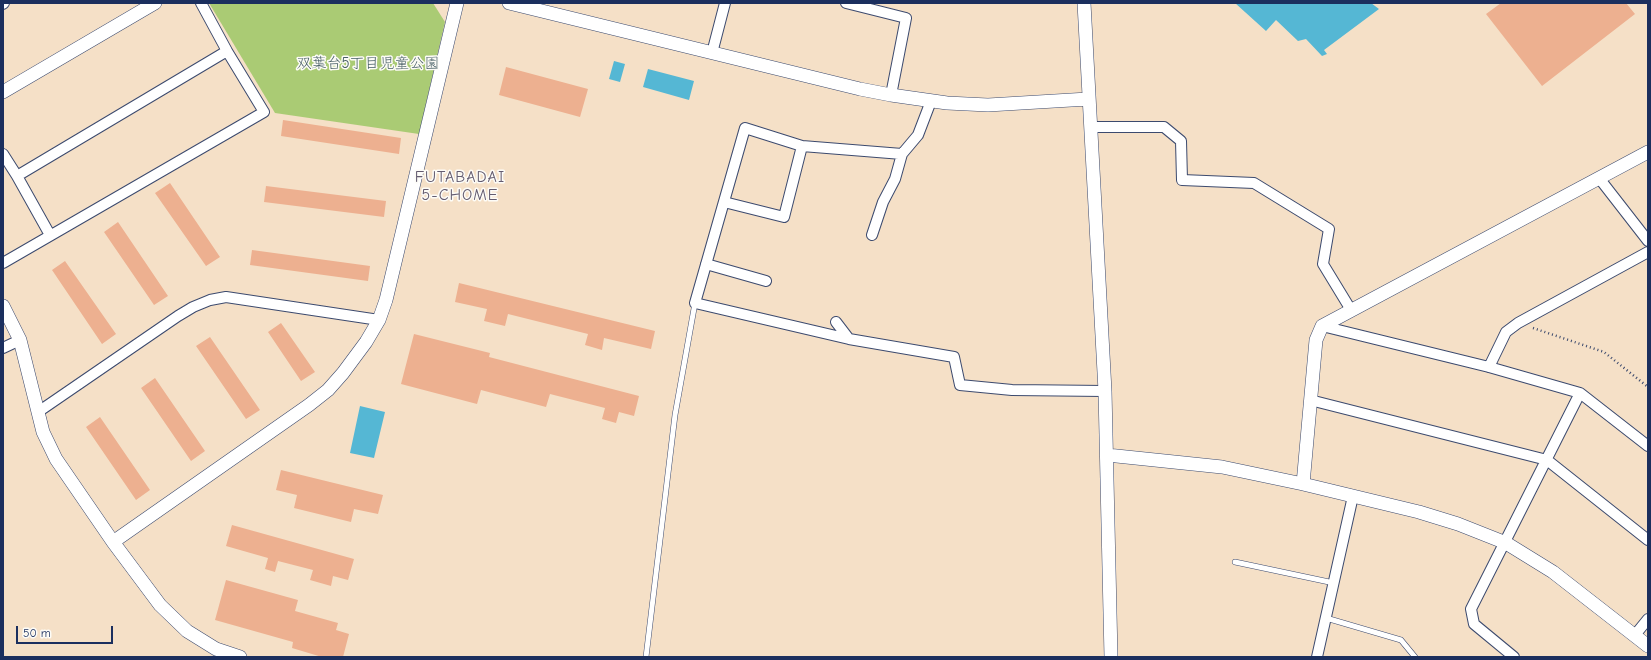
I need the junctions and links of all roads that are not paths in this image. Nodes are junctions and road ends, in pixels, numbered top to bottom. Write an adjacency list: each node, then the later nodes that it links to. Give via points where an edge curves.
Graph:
1 (155, 3): 10 (street)
2 (201, 3): 8 (street)
3 (457, 3): 32 (street, via 392,278)
4 (509, 3): 9 (street)
5 (724, 3): 9 (street)
6 (846, 3): 11 (street, via 906,18)
7 (1084, 3): 12 (street)
8 (227, 51): 19 (street); 22 (street, via 264,112)
9 (712, 53): 11 (street)
10 (3, 92)
11 (891, 95): 13 (street)
12 (1088, 99): 13 (street, via 988,106); 14 (street)
13 (931, 100): 18 (street, via 918,135)
14 (1090, 127): 31 (street, via 1164,127 1181,141 1182,180 1254,183 1329,229 1323,264); 39 (street)
15 (802, 146): 18 (street); 21 (street, via 784,217); 21 (street, via 744,128)
16 (1648, 152): 20 (street)
17 (3, 154): 19 (street)
18 (902, 154): 23 (street, via 895,179 883,202)
19 (17, 176): 22 (street)
20 (1599, 178): 24 (street); 31 (street)
21 (724, 202): 27 (street)
22 (50, 235): 26 (street)
23 (872, 235)
24 (1648, 241)
25 (1648, 252): 38 (street, via 1518,323 1506,332)
26 (3, 263)
27 (706, 264): 28 (street); 29 (street)
28 (766, 281)
29 (694, 303): 35 (street); 58 (lane, via 675,415)
30 (3, 306): 36 (street)
31 (1351, 310): 34 (street)
32 (379, 320): 42 (street, via 226,297 210,300 178,316); 49 (street, via 358,356 328,390)
33 (836, 322): 35 (street)
34 (1322, 326): 38 (street); 41 (street, via 1316,340)
35 (849, 339): 39 (street, via 954,357 960,385 1012,390)
36 (20, 340): 37 (street); 42 (street)
37 (3, 348)
38 (1489, 368): 40 (street)
39 (1105, 391): 44 (street)
40 (1580, 393): 43 (street); 45 (street)
41 (1310, 400): 45 (street); 46 (street)
42 (38, 412): 49 (street, via 43,432 56,459)
43 (1648, 446)
44 (1108, 455): 46 (street, via 1222,467); 59 (street)
45 (1547, 460): 48 (street); 50 (street)
46 (1302, 484): 47 (street)
47 (1353, 496): 50 (street, via 1439,517); 52 (street)
48 (1648, 540)
49 (113, 542): 57 (street, via 160,605 187,631 216,649)
50 (1506, 543): 55 (street, via 1553,572); 62 (street, via 1471,609 1474,624)
51 (1235, 562): 52 (lane)
52 (1334, 583): 53 (street)
53 (1326, 618): 60 (street); 61 (lane, via 1401,640)
54 (1648, 619): 55 (street)
55 (1635, 635): 56 (street)
56 (1648, 646)
57 (240, 657)
58 (646, 657)
59 (1111, 657)
60 (1317, 657)
61 (1415, 657)
62 (1514, 657)

